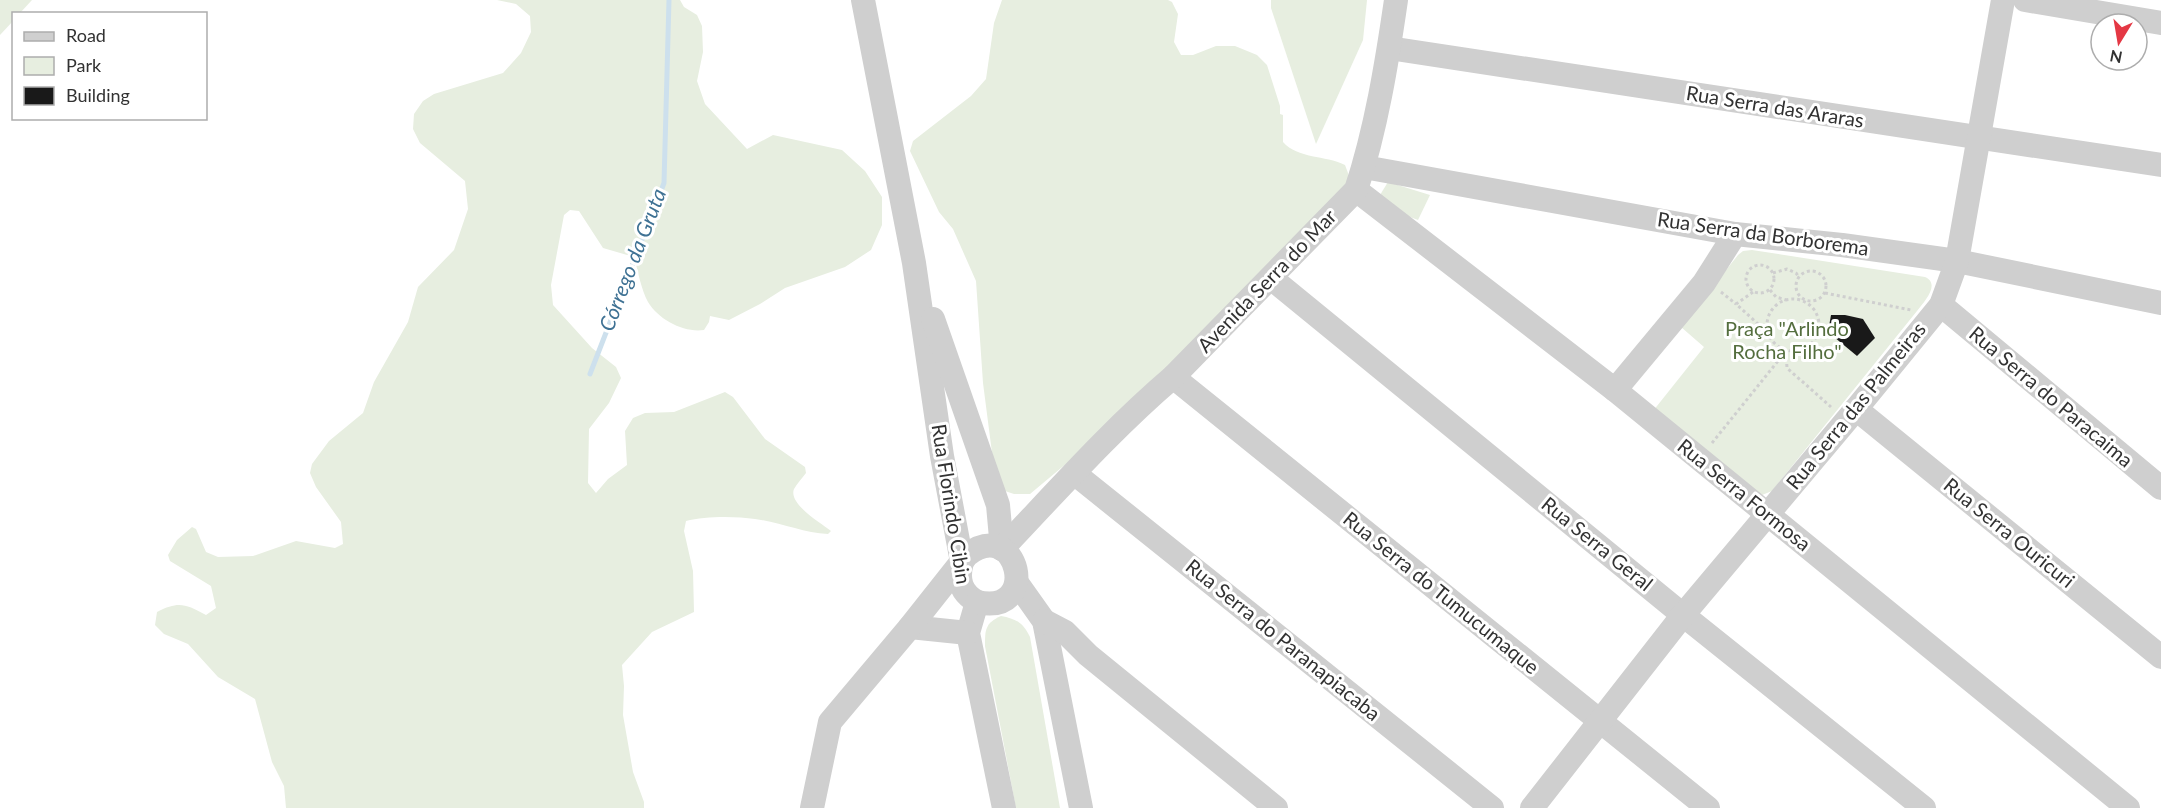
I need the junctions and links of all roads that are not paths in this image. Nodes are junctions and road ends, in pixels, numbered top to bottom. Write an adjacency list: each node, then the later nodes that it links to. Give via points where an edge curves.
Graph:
1 (863, 0): 13 (street, Rua Florindo Cibin)
2 (1396, 0): 6 (street, Avenida Serra do Mar)
3 (2003, 0): 7 (street, Rua Serra das Palmeiras)
4 (2025, 0): 5 (street)
5 (2161, 23)
6 (1389, 48): 7 (street, Rua Serra das Araras); 9 (street, Avenida Serra do Mar)
7 (1979, 138): 8 (street, Rua Serra das Araras); 12 (street, Rua Serra das Palmeiras)
8 (2161, 165)
9 (1364, 167): 10 (street, Avenida Serra do Mar); 11 (street, Rua Serra da Borborema)
10 (1356, 190): 14 (street, Avenida Serra do Mar); 20 (street, Rua Serra Formosa)
11 (1735, 234): 12 (street, Rua Serra da Borborema); 20 (street, via 1704,283)
12 (1957, 261): 15 (street, Rua Serra da Borborema); 17 (street, Rua Serra das Palmeiras)
13 (914, 263): 24 (street, Rua Florindo Cibin); 28 (street, Rua Florindo Cibin)
14 (1270, 278): 19 (street, Avenida Serra do Mar); 31 (street, Rua Serra Geral)
15 (2130, 296): 16 (street, Rua Serra da Borborema); 18 (street)
16 (2161, 303)
17 (1941, 305): 21 (street, Rua Serra das Palmeiras); 23 (street, Rua Serra do Paracaima)
18 (2161, 317)
19 (1173, 377): 22 (street, Avenida Serra do Mar); 38 (street, Rua Serra do Tumucumaque)
20 (1615, 390): 26 (street, Rua Serra Formosa)
21 (1846, 410): 26 (street, Rua Serra das Palmeiras); 36 (street, Rua Serra Ouricuri)
22 (1074, 473): 25 (street, Avenida Serra do Mar); 43 (street, Rua Serra do Paranapiacaba)
23 (2161, 488)
24 (998, 505): 25 (street); 27 (street, Rua Florindo Cibin)
25 (1040, 510): 27 (street, Avenida Serra do Mar)
26 (1768, 514): 31 (street, Rua Serra das Palmeiras); 47 (street, Rua Serra Formosa)
27 (1002, 549): 28 (street, via 975,549); 29 (street, via 1016,563)
28 (962, 562): 30 (street, Rua Florindo Cibin, via 960,581); 33 (street)
29 (1017, 583): 30 (street, via 1006,599 997,603 987,604); 32 (street)
30 (970, 596): 33 (street); 34 (street, Rua Florindo Cibin)
31 (1683, 615): 38 (street, Rua Serra das Palmeiras); 46 (street, Rua Serra Geral)
32 (1044, 621): 35 (street, via 1065,632); 37 (street)
33 (910, 627): 34 (street); 39 (street, via 830,723)
34 (968, 633): 40 (street, Rua Florindo Cibin)
35 (1088, 655): 37 (street); 42 (street)
36 (2161, 657)
37 (1052, 659): 41 (street)
38 (1600, 721): 44 (street, Rua Serra das Palmeiras); 45 (street, Rua Serra do Tumucumaque)
39 (812, 808)
40 (1004, 808)
41 (1081, 808)
42 (1276, 808)
43 (1492, 808)
44 (1532, 808)
45 (1708, 808)
46 (1924, 808)
47 (2128, 808)

